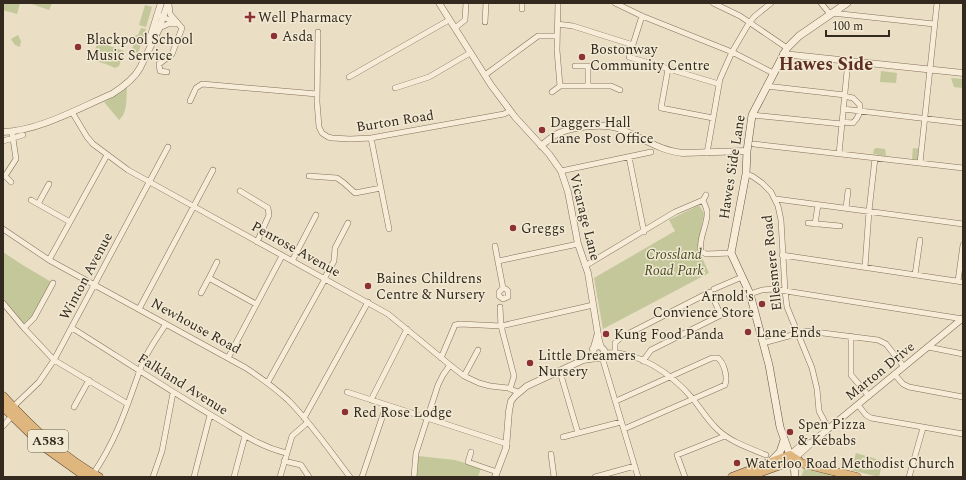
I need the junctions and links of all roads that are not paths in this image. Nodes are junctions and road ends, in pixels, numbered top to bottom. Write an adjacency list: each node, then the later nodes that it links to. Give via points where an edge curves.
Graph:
1 (161, 3): 17 (street)
2 (168, 3): 17 (street); 22 (street, via 169,12)
3 (439, 3): 21 (street, Vicarage Lane)
4 (466, 3): 27 (street, via 465,20)
5 (486, 3): 18 (street)
6 (522, 3): 15 (street)
7 (558, 3): 25 (street)
8 (615, 3): 14 (street)
9 (713, 3): 24 (street)
10 (771, 3): 24 (street)
11 (821, 3): 16 (street)
12 (847, 3): 16 (main road, Hawes Side Lane)
13 (937, 3): 26 (street)
14 (623, 4): 19 (street)
15 (522, 9)
16 (831, 14): 26 (street); 32 (main road, Hawes Side Lane, via 799,36)
17 (160, 15): 22 (street); 28 (street); 33 (street)
18 (486, 16): 20 (street); 23 (street)
19 (642, 16): 31 (street); 34 (street)
20 (493, 17)
21 (450, 20): 27 (street, Vicarage Lane); 45 (street)
22 (179, 22): 28 (street); 41 (street, via 182,28 174,50 159,64 160,71)
23 (485, 22)
24 (749, 22): 32 (street); 34 (street)
25 (557, 24): 30 (street); 31 (street, via 573,26)
26 (934, 24): 39 (street)
27 (454, 28): 35 (street, Vicarage Lane)
28 (159, 29): 33 (street)
29 (318, 32): 53 (street, Burton Road)
30 (557, 36): 44 (street, via 538,36); 48 (street)
31 (633, 45): 38 (street, via 630,57)
32 (785, 51): 36 (street); 42 (main road, Hawes Side Lane)
33 (146, 52): 59 (street, via 137,73 123,87)
34 (732, 52): 42 (street); 46 (street)
35 (470, 53): 44 (street, Vicarage Lane); 50 (street, via 429,77)
36 (848, 61): 39 (street); 54 (street)
37 (575, 66): 47 (street, via 588,66)
38 (668, 69): 46 (street); 61 (street, via 661,108)
39 (930, 69): 43 (street); 62 (street)
40 (963, 69): 43 (street)
41 (166, 72)
42 (773, 73): 49 (main road, Hawes Side Lane)
43 (963, 73)
44 (485, 75): 57 (street, Vicarage Lane)
45 (349, 77)
46 (719, 84): 61 (street)
47 (588, 85): 48 (street); 51 (street, via 612,86)
48 (560, 86): 52 (street)
49 (766, 86): 54 (street); 60 (main road, Hawes Side Lane)
50 (394, 88)
51 (620, 90)
52 (552, 92)
53 (317, 94): 55 (street, via 202,84 196,88); 68 (street, Burton Road, via 319,127 322,133 338,139)
54 (845, 95): 56 (street); 58 (street, via 854,98 860,105)
55 (190, 100)
56 (843, 109): 58 (street); 64 (street)
57 (510, 111): 68 (street, Burton Road); 71 (street, Vicarage Lane)
58 (860, 111): 62 (street); 64 (street, via 859,118 853,124)
59 (72, 112): 66 (street); 77 (street, Penrose Avenue, via 87,137)
60 (752, 115): 64 (street); 73 (main road, Hawes Side Lane)
61 (713, 118): 75 (street)
62 (925, 119): 63 (street); 80 (street)
63 (963, 122)
64 (842, 123): 76 (street)
65 (3, 132): 66 (street)
66 (12, 135): 67 (street); 69 (street); 85 (street, via 16,158)
67 (23, 135)
68 (371, 138): 90 (street)
69 (3, 141)
70 (754, 144): 76 (street)
71 (541, 146): 75 (street, via 557,134 595,126 616,128 674,153); 83 (street, Vicarage Lane, via 550,154)
72 (168, 147): 88 (street, Winton Avenue)
73 (747, 151): 75 (street); 84 (main road, Hawes Side Lane)
74 (651, 152): 78 (street)
75 (707, 153)
76 (839, 154): 79 (street)
77 (107, 155): 88 (street, Penrose Avenue); 103 (street)
78 (628, 157): 83 (street); 111 (street)
79 (875, 158): 80 (street); 101 (street)
80 (920, 163): 81 (street)
81 (963, 168)
82 (213, 170): 99 (street)
83 (561, 171): 114 (street, Vicarage Lane, via 568,192)
84 (746, 174): 94 (street, Ellesmere Road, via 762,183); 117 (main road, Hawes Side Lane)
85 (4, 176): 87 (street)
86 (309, 176): 90 (street, via 337,178 354,193)
87 (11, 182)
88 (149, 182): 99 (street, Penrose Avenue); 132 (street, Winton Avenue)
89 (49, 184): 97 (street)
90 (381, 188): 110 (street)
91 (243, 191): 113 (street, via 266,206 269,212)
92 (848, 191): 100 (street)
93 (706, 195): 96 (street)
94 (776, 199): 98 (street); 118 (street, Ellesmere Road, via 781,220)
95 (31, 200): 97 (street)
96 (703, 200): 111 (street, via 675,212); 117 (street, via 707,219 701,250 706,254)
97 (38, 204): 103 (street)
98 (818, 205): 100 (street); 106 (street)
99 (194, 207): 113 (street, Penrose Avenue); 143 (street)
100 (846, 208): 101 (street)
101 (869, 211): 107 (street); 125 (street)
102 (316, 214): 121 (street)
103 (70, 222): 120 (street)
104 (348, 223): 129 (street, via 335,248 334,260)
105 (808, 223): 106 (street)
106 (815, 224): 108 (street)
107 (963, 224)
108 (840, 226)
109 (3, 229): 120 (street, Newhouse Road)
110 (389, 230)
111 (644, 232): 124 (street)
112 (920, 240): 126 (street)
113 (257, 242): 119 (street, Penrose Avenue)
114 (578, 244): 122 (street); 124 (street, Vicarage Lane)
115 (963, 245): 130 (street)
116 (495, 246): 122 (street)
117 (731, 253): 127 (main road)
118 (782, 255): 125 (street); 135 (street, Ellesmere Road)
119 (282, 256): 121 (street, Penrose Avenue); 140 (street)
120 (49, 260): 132 (street, Newhouse Road)
121 (292, 261): 129 (street, Penrose Avenue)
122 (498, 261): 133 (street)
123 (218, 262): 128 (street)
124 (586, 266): 141 (street, Vicarage Lane)
125 (865, 268): 126 (street)
126 (915, 275): 130 (street)
127 (742, 277): 134 (street); 137 (main road)
128 (209, 278): 136 (street); 140 (street)
129 (324, 279): 138 (street, Penrose Avenue); 173 (street)
130 (960, 282)
131 (53, 283): 147 (street, via 34,318)
132 (95, 285): 143 (street, Newhouse Road); 148 (street, Winton Avenue)
133 (502, 288)
134 (712, 291): 157 (street, via 617,340); 164 (street, via 721,315 651,350)
135 (784, 291): 137 (street, via 768,289); 144 (street); 151 (street, Ellesmere Road, via 787,307)
136 (201, 293)
137 (750, 294): 153 (main road)
138 (368, 302): 149 (street, Penrose Avenue); 193 (street)
139 (3, 303): 147 (street)
140 (256, 304): 160 (street)
141 (593, 305): 146 (street); 150 (street, Vicarage Lane)
142 (500, 307): 146 (street)
143 (139, 309): 145 (street, Newhouse Road)
144 (963, 319): 154 (street, Marton Drive)
145 (166, 324): 160 (street, Newhouse Road); 167 (street)
146 (501, 326): 161 (street, via 455,325); 174 (street, via 514,376)
147 (24, 328): 162 (street)
148 (72, 328): 162 (street, Winton Avenue); 167 (street, Falkland Avenue)
149 (407, 329): 161 (street, Penrose Avenue); 181 (street)
150 (598, 332): 156 (street, Vicarage Lane); 158 (street, Vicarage Lane)
151 (798, 334): 152 (street, via 812,331); 153 (street); 196 (street, Ellesmere Road, via 812,368 819,411)
152 (851, 336): 166 (street, via 883,342); 179 (street, via 851,375)
153 (763, 343): 204 (main road)
154 (928, 347): 159 (street); 166 (street, Marton Drive)
155 (478, 350): 170 (street)
156 (593, 350): 158 (street, via 593,354); 158 (street, via 596,346); 163 (street)
157 (615, 352): 158 (street); 164 (street)
158 (601, 354): 163 (street); 183 (street)
159 (963, 354)
160 (228, 358): 173 (street, Newhouse Road)
161 (441, 358): 165 (street, Penrose Avenue)
162 (54, 360): 172 (street); 188 (street, Winton Avenue, via 39,382)
163 (583, 360): 168 (street)
164 (644, 361): 171 (street)
165 (450, 365): 170 (street, Penrose Avenue); 192 (street, via 439,384)
166 (904, 367): 169 (street, Marton Drive)
167 (140, 371): 177 (street, Falkland Avenue); 184 (street)
168 (560, 372): 176 (street); 199 (street)
169 (895, 375): 179 (street, Marton Drive); 180 (street, via 906,386)
170 (464, 376): 174 (street, Penrose Avenue, via 488,385)
171 (670, 376): 182 (street); 182 (street, via 718,358 722,362 725,385); 183 (street)
172 (89, 380): 184 (street); 189 (street)
173 (268, 382): 193 (street, Newhouse Road)
174 (510, 388): 176 (street, Penrose Avenue)
175 (347, 392): 181 (street)
176 (518, 392): 205 (street, via 511,401)
177 (174, 393): 190 (street, Falkland Avenue); 215 (street, via 162,451)
178 (3, 396): 188 (highway, A583)
179 (869, 396): 185 (street, Marton Drive)
180 (963, 397)
181 (371, 400): 186 (street)
182 (694, 400): 198 (street); 202 (street, via 712,424)
183 (616, 401): 194 (street)
184 (128, 404): 214 (street, via 116,435)
185 (858, 405): 196 (street, Marton Drive); 197 (street, via 871,418)
186 (386, 406): 192 (street); 221 (street)
187 (3, 407): 191 (highway, A583)
188 (13, 407): 214 (highway, A583, via 56,448)
189 (74, 407)
190 (210, 415): 201 (street, Falkland Avenue); 216 (street)
191 (12, 416): 195 (street); 214 (highway, A583, via 44,447)
192 (428, 418): 205 (street); 222 (street, via 416,454)
193 (305, 420): 207 (street, via 292,436); 220 (street, Newhouse Road)
194 (621, 422): 198 (street); 199 (street)
195 (3, 426)
196 (828, 428): 210 (street, Marton Drive, via 812,441 799,447)
197 (923, 428): 200 (street); 232 (street)
198 (624, 429): 212 (street)
199 (578, 433): 203 (street)
200 (963, 434)
201 (245, 436): 207 (street, Falkland Avenue, via 266,447); 217 (street)
202 (725, 436): 209 (street); 226 (street, via 677,455)
203 (563, 437)
204 (784, 439): 209 (main road, via 780,452); 210 (main road)
205 (506, 444): 213 (street)
206 (471, 452): 213 (street, via 468,462)
207 (286, 453): 211 (street)
208 (552, 454): 223 (street)
209 (768, 459): 210 (highway); 227 (highway)
210 (794, 459): 228 (highway); 229 (main road, via 790,464); 230 (main road); 231 (highway)
211 (284, 461): 218 (street); 219 (street, via 301,465)
212 (635, 466): 224 (street); 225 (street)
213 (496, 475)
214 (93, 476)
215 (153, 477)
216 (194, 477)
217 (234, 477)
218 (280, 477)
219 (309, 477)
220 (350, 477)
221 (362, 477)
222 (414, 477)
223 (554, 477)
224 (595, 477)
225 (638, 477)
226 (685, 477)
227 (733, 477)
228 (747, 477)
229 (792, 477)
230 (795, 477)
231 (857, 477)
232 (909, 477)

